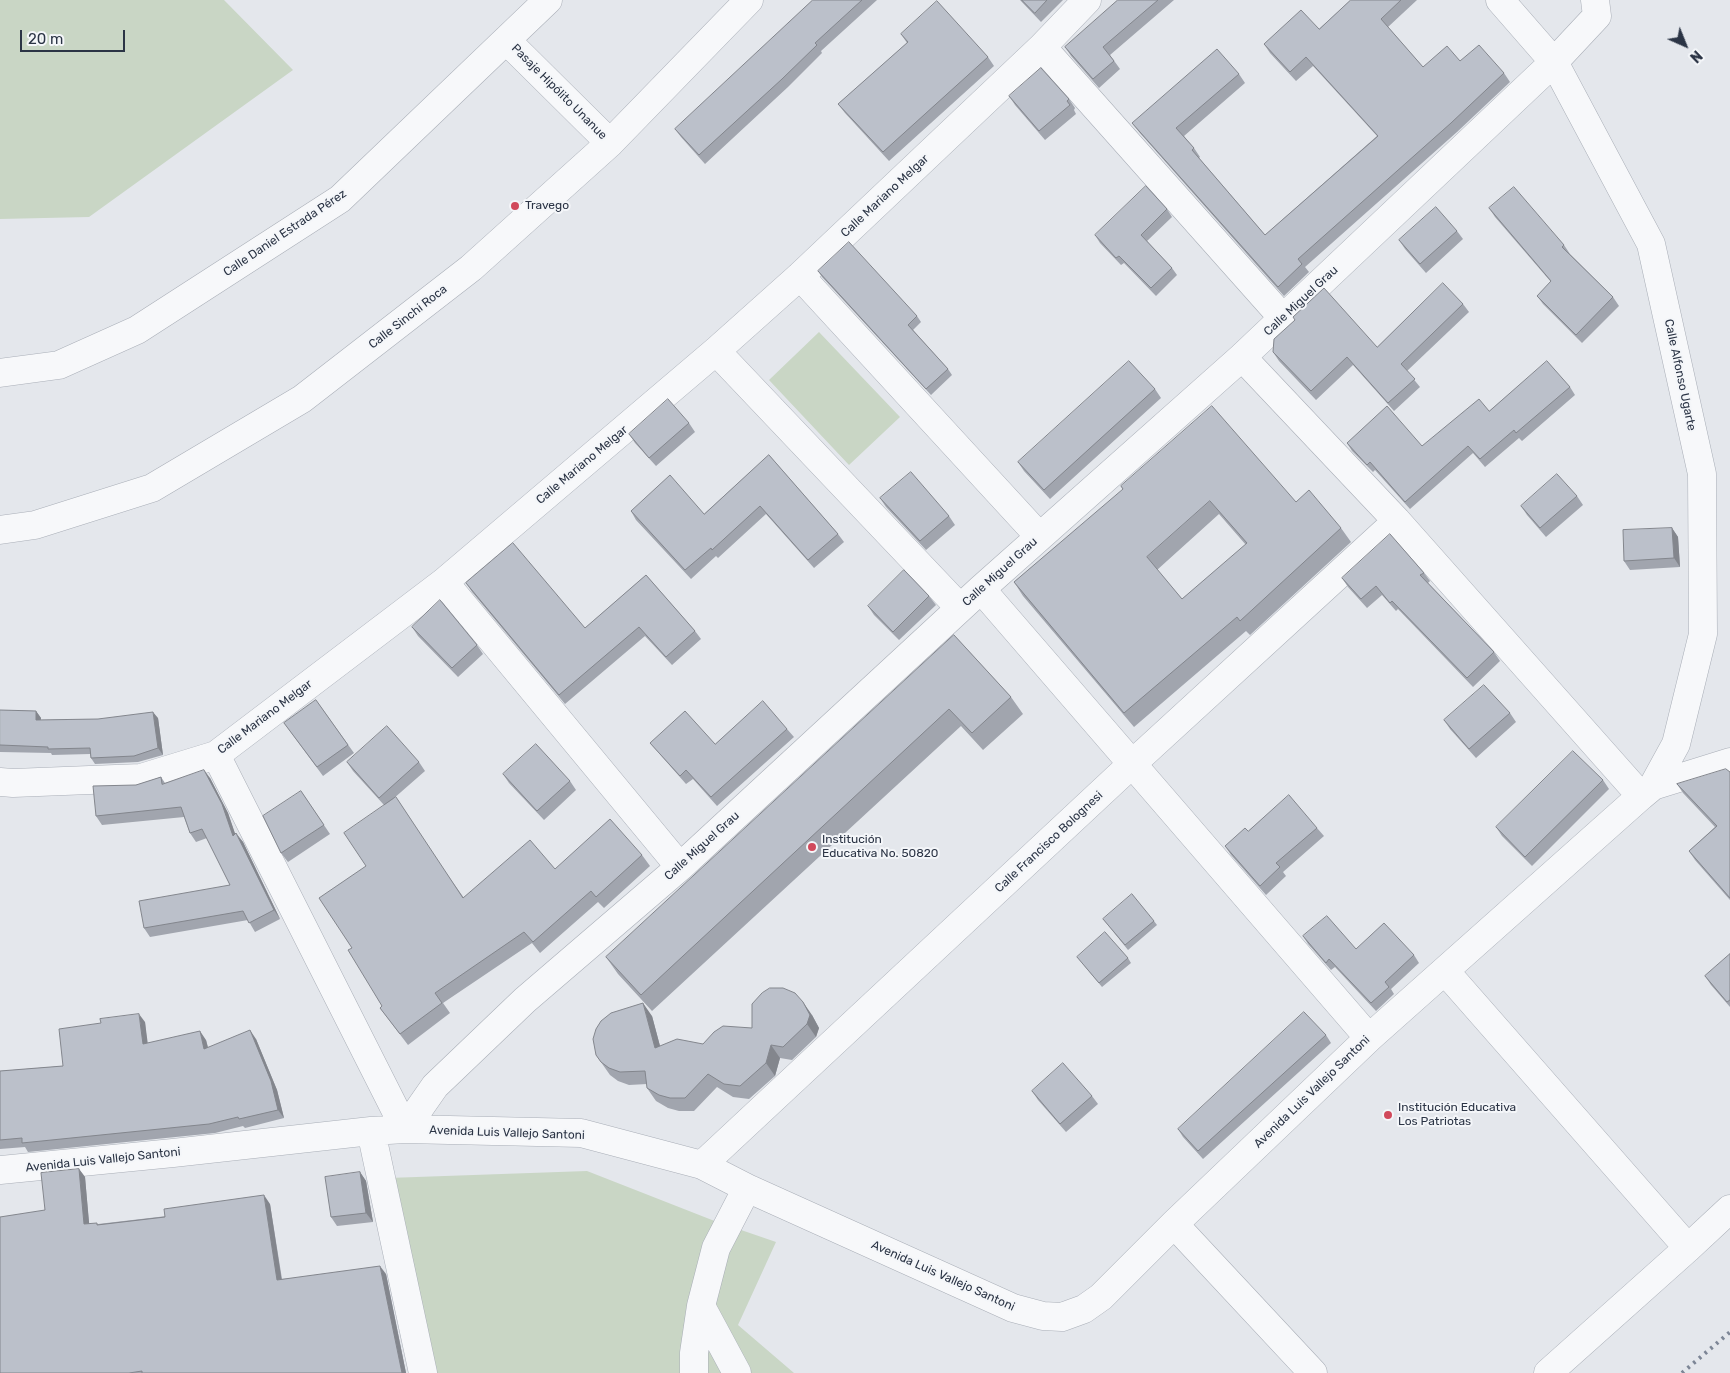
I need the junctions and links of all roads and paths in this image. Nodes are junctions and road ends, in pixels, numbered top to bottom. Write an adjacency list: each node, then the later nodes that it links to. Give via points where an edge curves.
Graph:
1 (548, 0): 6 (street, Calle Daniel Estrada Pérez)
2 (750, 0): 9 (street, Calle Sinchi Roca)
3 (1087, 0): 7 (street, Calle Mariano Melgar)
4 (1500, 0): 8 (street, Calle Alfonso Ugarte)
5 (1596, 8): 8 (street, Calle Miguel Grau)
6 (507, 41): 9 (street, Pasaje Hipólito Unanue); 14 (street, Calle Daniel Estrada Pérez, via 340,199 137,330 59,365)
7 (1042, 47): 10 (street, Calle Mariano Melgar); 11 (street)
8 (1554, 62): 11 (street, Calle Miguel Grau); 25 (street, Calle Alfonso Ugarte, via 1651,244 1702,474 1703,634 1676,744)
9 (610, 143): 16 (street, Calle Sinchi Roca, via 471,268 302,399 152,488 35,525)
10 (800, 276): 12 (street, Calle Mariano Melgar); 17 (street)
11 (1283, 318): 13 (street, Calle Miguel Grau)
12 (716, 351): 18 (street, Calle Mariano Melgar); 20 (street)
13 (1242, 357): 15 (street); 17 (street, Calle Miguel Grau)
14 (0, 373)
15 (1397, 521): 23 (street, Calle Francisco Bolognesi); 25 (street)
16 (0, 530)
17 (1039, 536): 19 (street, Calle Miguel Grau)
18 (444, 582): 21 (street, Calle Mariano Melgar); 26 (street)
19 (981, 589): 20 (street, Calle Miguel Grau); 23 (street)
20 (960, 608): 26 (street, Calle Miguel Grau)
21 (216, 755): 24 (street, Calle Mariano Melgar, via 141,778); 29 (street)
22 (1730, 762): 25 (street, Avenida Luis Vallejo Santoni)
23 (1132, 764): 28 (street); 31 (street, Calle Francisco Bolognesi)
24 (0, 782)
25 (1647, 791): 27 (street, Avenida Luis Vallejo Santoni)
26 (680, 867): 29 (street, Calle Miguel Grau, via 525,1000 469,1053 435,1086)
27 (1445, 971): 28 (street, Avenida Luis Vallejo Santoni); 36 (street)
28 (1369, 1038): 35 (street, Avenida Luis Vallejo Santoni)
29 (406, 1129): 30 (street, Avenida Luis Vallejo Santoni); 31 (street, Avenida Luis Vallejo Santoni, via 581,1133)
30 (371, 1131): 32 (street, Avenida Luis Vallejo Santoni); 38 (street)
31 (702, 1165): 33 (street, Avenida Luis Vallejo Santoni)
32 (0, 1170)
33 (747, 1188): 35 (street, Avenida Luis Vallejo Santoni, via 1013,1308 1043,1316 1062,1317 1084,1309); 37 (street, via 716,1248)
34 (1730, 1209): 36 (street)
35 (1174, 1224): 41 (street)
36 (1688, 1248): 42 (street)
37 (701, 1306): 39 (street); 40 (street)
38 (423, 1373)
39 (694, 1373)
40 (737, 1373)
41 (1313, 1373)
42 (1548, 1373)

